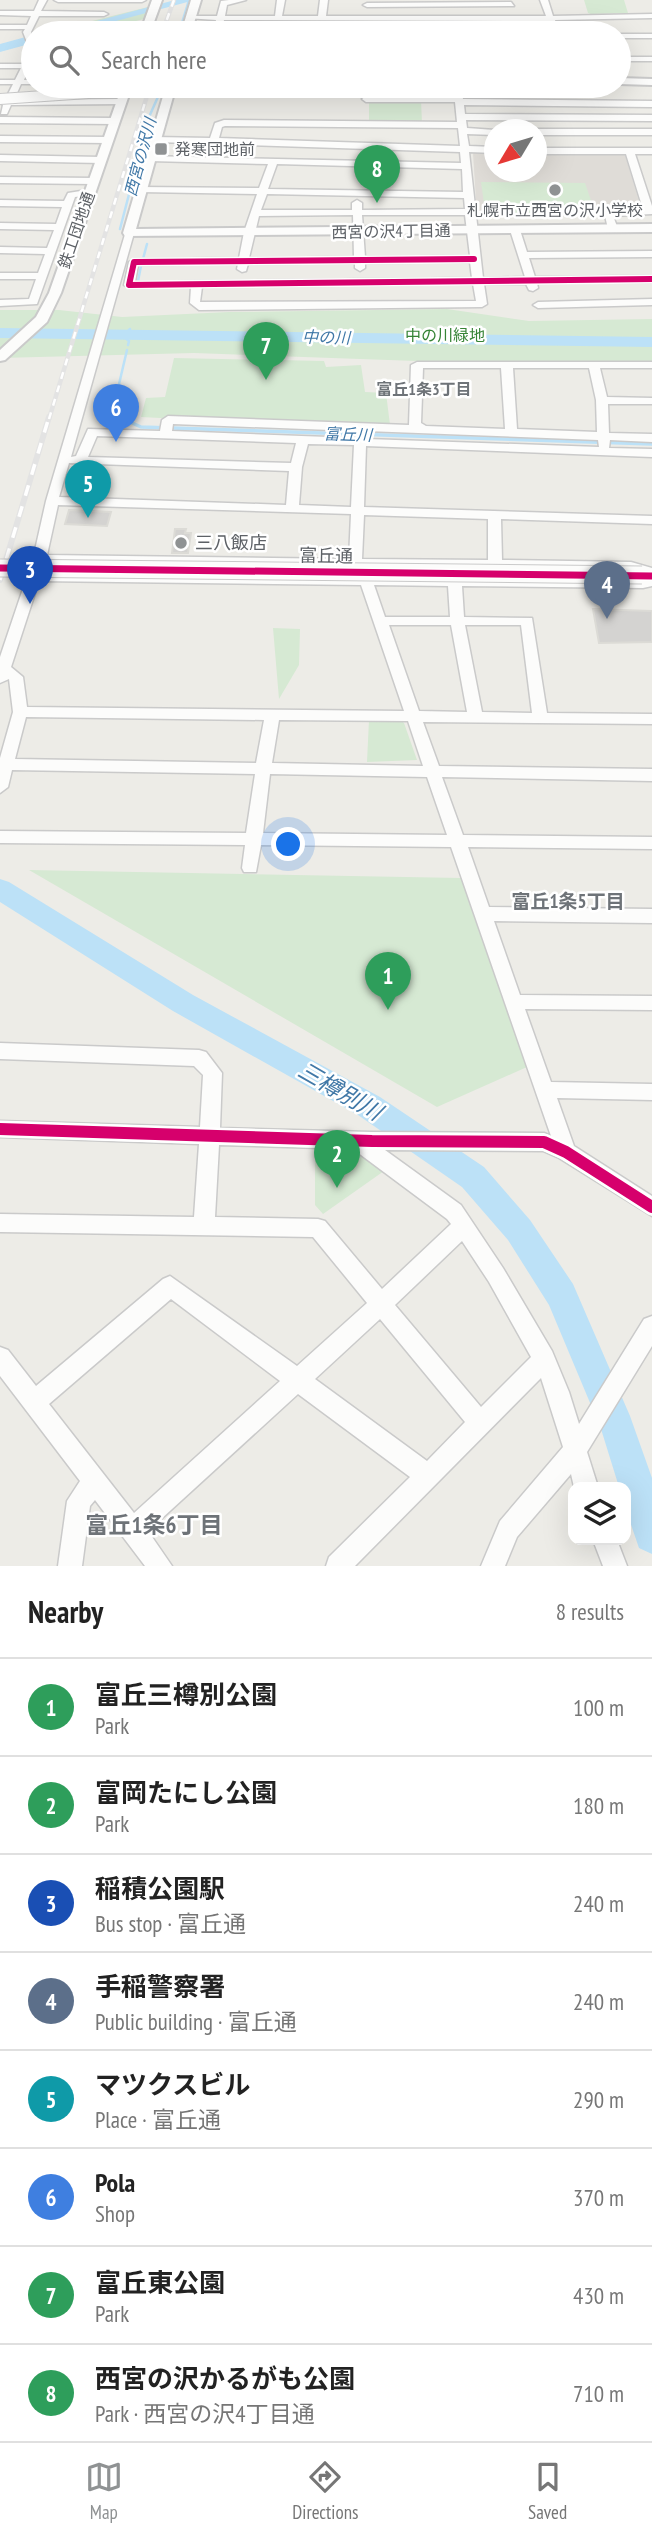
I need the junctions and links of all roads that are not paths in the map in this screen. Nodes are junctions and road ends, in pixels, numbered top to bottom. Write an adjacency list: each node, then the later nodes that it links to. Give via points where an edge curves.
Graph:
1 (43, 0): 14 (street)
2 (58, 0): 3 (street)
3 (142, 0)
4 (242, 0): 21 (street, via 224,3)
5 (281, 0): 23 (street)
6 (324, 0): 22 (street)
7 (544, 0): 18 (street)
8 (196, 1): 20 (street)
9 (156, 2): 16 (street)
10 (368, 2): 11 (street); 24 (street)
11 (511, 2): 25 (street)
12 (584, 7): 19 (street)
13 (0, 13): 14 (street)
14 (36, 13): 15 (street); 26 (street)
15 (104, 14)
16 (151, 16): 27 (street)
17 (652, 16): 19 (street, via 633,12)
18 (548, 17): 19 (street); 25 (street); 30 (street)
19 (587, 17)
20 (190, 18): 21 (street); 28 (street)
21 (220, 18): 23 (street); 29 (street)
22 (323, 18): 23 (street); 24 (street)
23 (278, 19)
24 (367, 19): 25 (street)
25 (515, 19)
26 (32, 21)
27 (149, 21)
28 (189, 21)
29 (219, 21)
30 (550, 21)
31 (0, 27): 32 (street)
32 (21, 27)
33 (631, 36): 34 (street)
34 (652, 36)
35 (631, 59): 36 (street)
36 (652, 59)
37 (0, 66): 38 (street)
38 (21, 66)
39 (21, 79): 42 (street)
40 (631, 81): 43 (street)
41 (0, 82): 42 (street)
42 (19, 82): 46 (street)
43 (652, 82)
44 (122, 98): 49 (street, 鉄工団地通)
45 (168, 98): 64 (street)
46 (4, 99): 49 (street); 54 (street)
47 (366, 99): 48 (street); 57 (street)
48 (460, 100): 50 (street); 58 (street)
49 (120, 102): 55 (street, 鉄工団地通)
50 (608, 103): 51 (street); 52 (street)
51 (652, 104)
52 (615, 117): 53 (street); 58 (street); 61 (street)
53 (652, 118)
54 (0, 120): 55 (street)
55 (114, 121): 65 (street, 鉄工団地通)
56 (319, 122): 57 (street); 66 (street, via 224,123 218,125); 67 (street)
57 (365, 123): 58 (street)
58 (463, 124): 59 (street); 68 (street)
59 (484, 129)
60 (547, 132): 61 (street)
61 (618, 132): 62 (street); 72 (street)
62 (652, 132)
63 (0, 139): 65 (street)
64 (157, 139): 66 (street); 74 (street)
65 (108, 140): 75 (street, 鉄工団地通)
66 (214, 141): 67 (street)
67 (318, 144): 68 (street); 77 (street)
68 (466, 149): 69 (street); 78 (street)
69 (484, 150)
70 (547, 150): 72 (street)
71 (652, 150): 72 (street)
72 (626, 151): 81 (street)
73 (0, 158): 75 (street)
74 (150, 158): 76 (street); 82 (street)
75 (101, 160): 80 (street, 鉄工団地通)
76 (273, 161): 77 (street); 83 (street)
77 (318, 162): 78 (street)
78 (467, 166): 85 (street)
79 (0, 180): 80 (street)
80 (90, 187): 87 (street, via 71,195); 122 (street, 鉄工団地通, via 42,319)
81 (647, 187): 94 (street, via 649,212 607,214)
82 (141, 190): 83 (street); 99 (street)
83 (263, 192): 84 (street); 90 (street)
84 (358, 193): 85 (street); 88 (street)
85 (469, 195): 89 (street)
86 (0, 203): 87 (street)
87 (66, 204): 92 (street)
88 (357, 212): 89 (street); 90 (street); 98 (street)
89 (470, 212): 95 (street)
90 (256, 213): 97 (street)
91 (0, 226): 92 (street)
92 (60, 227): 101 (street)
93 (652, 228): 94 (street, 西宮の沢4丁目通)
94 (613, 229): 96 (street, 西宮の沢4丁目通)
95 (470, 230): 96 (street, 西宮の沢4丁目通); 98 (street, 西宮の沢4丁目通); 104 (street)
96 (515, 230): 103 (street)
97 (249, 232): 98 (street, 西宮の沢4丁目通); 99 (street, 西宮の沢4丁目通); 105 (street)
98 (357, 232): 106 (street)
99 (130, 233): 136 (street)
100 (0, 250): 101 (street)
101 (51, 251): 108 (street)
102 (652, 254): 103 (street)
103 (523, 255): 115 (street)
104 (474, 259): 106 (street); 111 (street)
105 (242, 260): 106 (street); 113 (street); 114 (street, via 134,262 129,285)
106 (359, 260): 112 (street)
107 (0, 276): 108 (street)
108 (42, 276): 118 (street, via 33,302)
109 (630, 279): 110 (street); 115 (street); 116 (street)
110 (652, 279)
111 (477, 281): 112 (street); 115 (street); 119 (street, via 482,304)
112 (360, 282): 113 (street); 119 (street)
113 (241, 283): 114 (street); 121 (street)
114 (197, 284): 121 (street, via 194,303 199,307)
115 (532, 286)
116 (640, 302): 117 (street); 120 (street)
117 (652, 302)
118 (0, 303)
119 (363, 305): 121 (street)
120 (538, 305)
121 (241, 306)
122 (0, 357)
123 (652, 365): 124 (street)
124 (594, 366): 125 (street); 126 (street)
125 (507, 367): 128 (street, via 417,365); 130 (street)
126 (602, 400): 127 (street); 134 (street)
127 (652, 401)
128 (418, 428): 130 (street); 131 (street)
129 (166, 431): 131 (street, via 169,420); 133 (street); 137 (street, via 92,432)
130 (511, 433): 134 (street)
131 (361, 435): 133 (street); 134 (street); 141 (street)
132 (652, 438): 134 (street)
133 (303, 440): 138 (street)
134 (604, 444): 135 (street)
135 (652, 453)
136 (64, 459): 137 (street); 139 (street)
137 (81, 460): 138 (street)
138 (296, 467): 140 (street)
139 (52, 501): 140 (street); 144 (street)
140 (292, 509): 141 (street)
141 (356, 511): 142 (street); 145 (street)
142 (494, 515): 143 (street); 146 (street)
143 (652, 520)
144 (40, 559): 145 (street); 149 (street)
145 (355, 562): 146 (street)
146 (495, 564): 148 (street, via 631,566)
147 (0, 568): 148 (street, 富丘通, bridge)
148 (650, 576): 151 (street, via 643,584)
149 (33, 577): 150 (street); 154 (street)
150 (366, 581): 151 (street); 152 (street)
151 (455, 582): 153 (street)
152 (380, 621): 153 (street); 157 (street)
153 (458, 621): 158 (street); 159 (street, via 527,621)
154 (1, 674): 155 (street, via 16,677)
155 (20, 712): 156 (street); 161 (street)
156 (273, 714): 157 (street); 162 (street)
157 (413, 716): 158 (street); 163 (street)
158 (475, 716): 159 (street)
159 (540, 717): 160 (street)
160 (652, 719)
161 (6, 764): 162 (street); 165 (street)
162 (264, 768): 163 (street); 167 (street)
163 (433, 771): 164 (street); 168 (street)
164 (652, 775)
165 (0, 788)
166 (0, 837): 167 (street)
167 (253, 839): 168 (street); 170 (street)
168 (457, 841): 169 (street); 171 (street)
169 (652, 843)
170 (250, 868)
171 (483, 914): 172 (street); 173 (street)
172 (652, 916)
173 (514, 1002): 174 (street); 176 (street)
174 (652, 1003)
175 (0, 1051): 179 (street, via 199,1058 214,1073)
176 (545, 1090): 177 (street); 181 (street)
177 (652, 1092)
178 (0, 1129): 179 (street)
179 (211, 1135): 180 (street); 184 (street)
180 (364, 1141): 181 (street, via 544,1142); 185 (street, via 454,1212)
181 (566, 1152): 182 (street)
182 (652, 1207)
183 (0, 1223): 184 (street)
184 (205, 1226): 186 (street, via 318,1228)
185 (463, 1226): 186 (street); 188 (street)
186 (382, 1304): 190 (street); 192 (street)
187 (648, 1341): 193 (street)
188 (544, 1359): 192 (street); 193 (street)
189 (3, 1367): 191 (street)
190 (298, 1381): 191 (street, via 170,1286); 194 (street); 197 (street)
191 (34, 1402): 195 (street)
192 (480, 1423): 194 (street)
193 (575, 1451): 196 (street); 202 (street, via 508,1530)
194 (428, 1476): 201 (street)
195 (95, 1482): 197 (street); 199 (street, via 79,1500)
196 (584, 1482)
197 (132, 1531): 200 (street)
198 (607, 1545): 203 (street)
199 (70, 1566)
200 (160, 1566)
201 (338, 1566)
202 (493, 1566)
203 (615, 1566)

